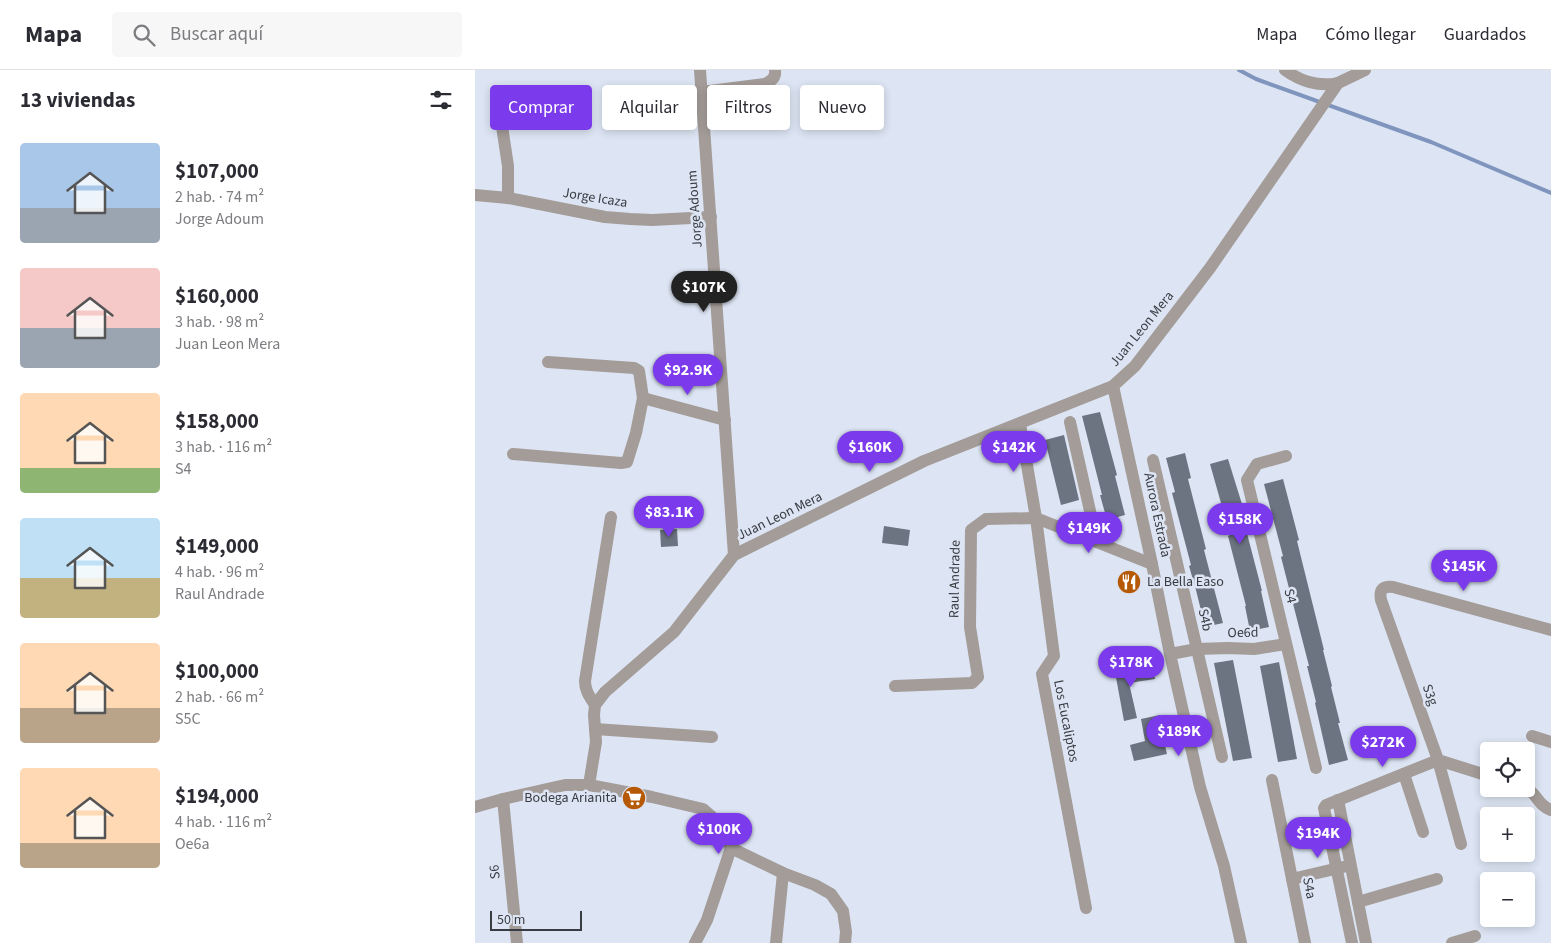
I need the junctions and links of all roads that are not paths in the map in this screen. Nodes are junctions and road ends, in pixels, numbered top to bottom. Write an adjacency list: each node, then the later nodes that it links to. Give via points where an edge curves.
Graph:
1 (700, 70): 6 (street, Jorge Adoum)
2 (775, 70): 6 (street, via 773,79 765,84)
3 (1285, 70): 5 (street, via 1295,78 1314,84)
4 (1365, 70): 5 (street, Juan Leon Mera)
5 (1338, 83): 12 (street, Juan Leon Mera, via 1210,268 1135,366)
6 (702, 92): 10 (street, Jorge Adoum)
7 (503, 130): 9 (street, via 508,166)
8 (475, 195): 9 (street, Jorge Icaza)
9 (508, 198): 10 (street, Jorge Icaza, via 605,217 652,220)
10 (711, 217): 14 (street, Jorge Adoum)
11 (548, 362): 13 (street, via 634,368 639,371)
12 (1113, 386): 16 (street, Juan Leon Mera); 24 (street, Aurora Estrada)
13 (643, 398): 14 (street); 17 (street, via 627,462)
14 (725, 420): 23 (street, Jorge Adoum)
15 (1070, 422): 22 (street)
16 (1020, 424): 21 (street, Los Eucaliptos); 23 (street, Juan Leon Mera, via 924,461)
17 (513, 454)
18 (1287, 456): 26 (street, S4, via 1257,464 1247,480)
19 (1153, 460): 27 (street, S4b)
20 (611, 518): 30 (street, via 585,682 587,693)
21 (1036, 518): 22 (street, Raul Andrade); 29 (street, Raul Andrade, via 986,519 971,530 970,627 978,677 972,682); 56 (street, Los Eucaliptos, via 1054,656 1042,674)
22 (1097, 542): 24 (street, Raul Andrade)
23 (734, 555): 30 (street, Juan Leon Mera, via 674,632 605,692)
24 (1152, 564): 28 (street, Aurora Estrada)
25 (1551, 630): 36 (street, S3g, via 1393,587 1382,589 1381,600)
26 (1287, 644): 27 (street, Oe6d, via 1254,649); 37 (street, S4)
27 (1197, 649): 28 (street, Oe6d); 35 (street, S4b)
28 (1169, 654): 62 (street, Aurora Estrada)
29 (895, 686)
30 (595, 705): 31 (street)
31 (595, 729): 33 (street); 41 (street)
32 (1532, 736): 34 (street)
33 (712, 737)
34 (1551, 742)
35 (1222, 757)
36 (1438, 760): 38 (street); 39 (street); 48 (street, S3g)
37 (1315, 768)
38 (1480, 773)
39 (1404, 774): 44 (street); 47 (street)
40 (1272, 780): 53 (street, S4a)
41 (589, 785): 43 (street, via 565,785); 49 (street, via 703,809 718,822)
42 (1535, 797): 46 (street, via 1543,807)
43 (503, 799): 45 (street); 58 (street, S6)
44 (1338, 800): 50 (street); 51 (street, via 1324,808)
45 (475, 807)
46 (1551, 810)
47 (1423, 832)
48 (1461, 844)
49 (731, 848): 52 (street); 59 (street, via 707,920)
50 (1350, 865): 51 (street); 55 (street)
51 (1336, 869): 53 (street); 64 (street)
52 (783, 873): 60 (street); 61 (street, via 831,894 843,910)
53 (1292, 879): 63 (street, S4a)
54 (1437, 879): 55 (street)
55 (1358, 902): 65 (street)
56 (1086, 908)
57 (1475, 936): 66 (street)
58 (517, 943)
59 (695, 943)
60 (776, 943)
61 (845, 943)
62 (1241, 943)
63 (1305, 943)
64 (1352, 943)
65 (1366, 943)
66 (1452, 943)

